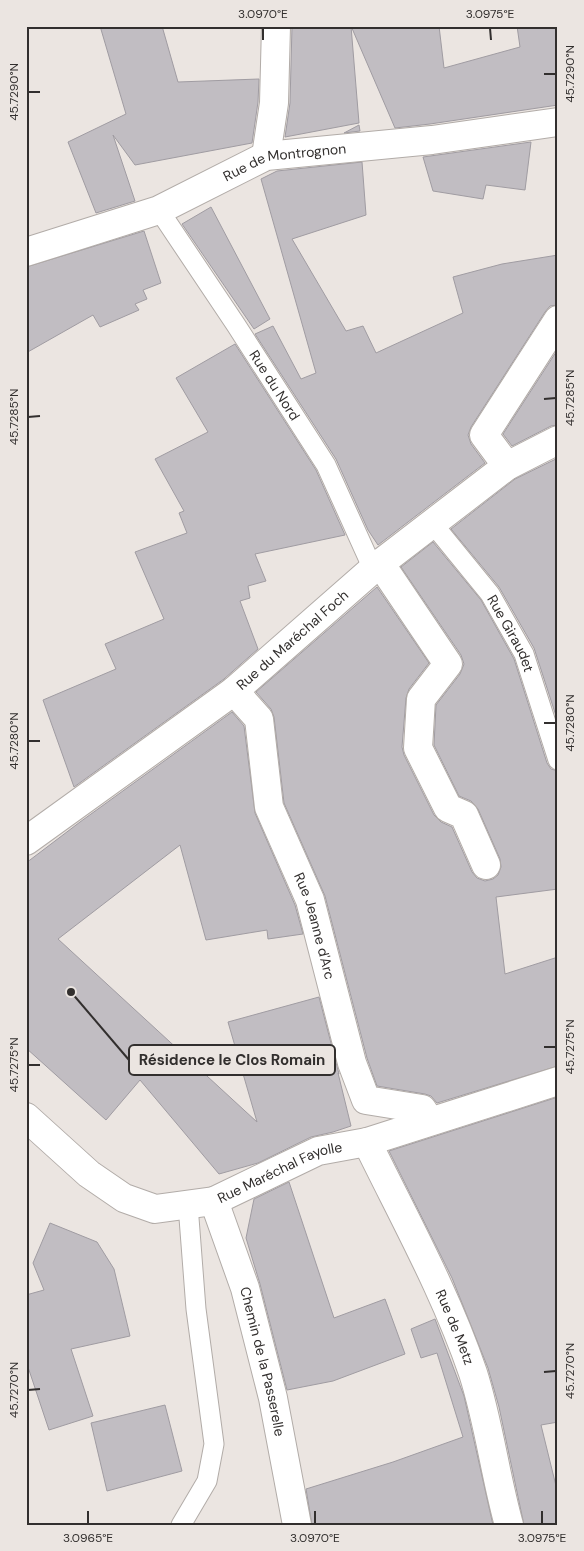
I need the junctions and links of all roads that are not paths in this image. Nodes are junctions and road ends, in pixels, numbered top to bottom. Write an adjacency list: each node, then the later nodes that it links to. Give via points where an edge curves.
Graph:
1 (276, 26): 3 (street, via 274,102)
2 (558, 122): 3 (street, Rue de Montrognon, via 432,140)
3 (266, 156): 4 (street, Rue de Montrognon)
4 (158, 210): 5 (street, Rue de Montrognon); 10 (lane, Rue du Nord, via 326,465)
5 (26, 252)
6 (558, 320): 8 (street, via 484,434)
7 (556, 447): 8 (street, Rue du Maréchal Foch)
8 (507, 466): 9 (street, Rue du Maréchal Foch)
9 (433, 524): 10 (street, Rue du Maréchal Foch); 12 (lane, Rue Giraudet, via 490,594 524,654)
10 (377, 566): 11 (street, Rue du Maréchal Foch); 14 (street, via 448,664 420,700 418,748 448,808 464,815)
11 (234, 691): 13 (street, Rue du Maréchal Foch); 17 (street, Rue Jeanne d'Arc, via 258,719 269,807 310,900 352,1063 366,1100 422,1110)
12 (558, 760)
13 (26, 841)
14 (486, 865)
15 (558, 1081): 17 (street, Rue Maréchal Fayolle)
16 (26, 1117): 19 (street, Rue Maréchal Fayolle, via 89,1174 124,1198 155,1209)
17 (430, 1122): 18 (street, Rue Maréchal Fayolle)
18 (367, 1142): 19 (street, Rue Maréchal Fayolle, via 318,1151); 22 (street, Rue de Metz, via 442,1295 473,1374)
19 (201, 1203): 20 (lane, via 196,1309 214,1444 206,1481); 21 (street, Chemin de la Passerelle, via 245,1288 273,1398)
20 (181, 1525)
21 (297, 1525)
22 (509, 1525)

